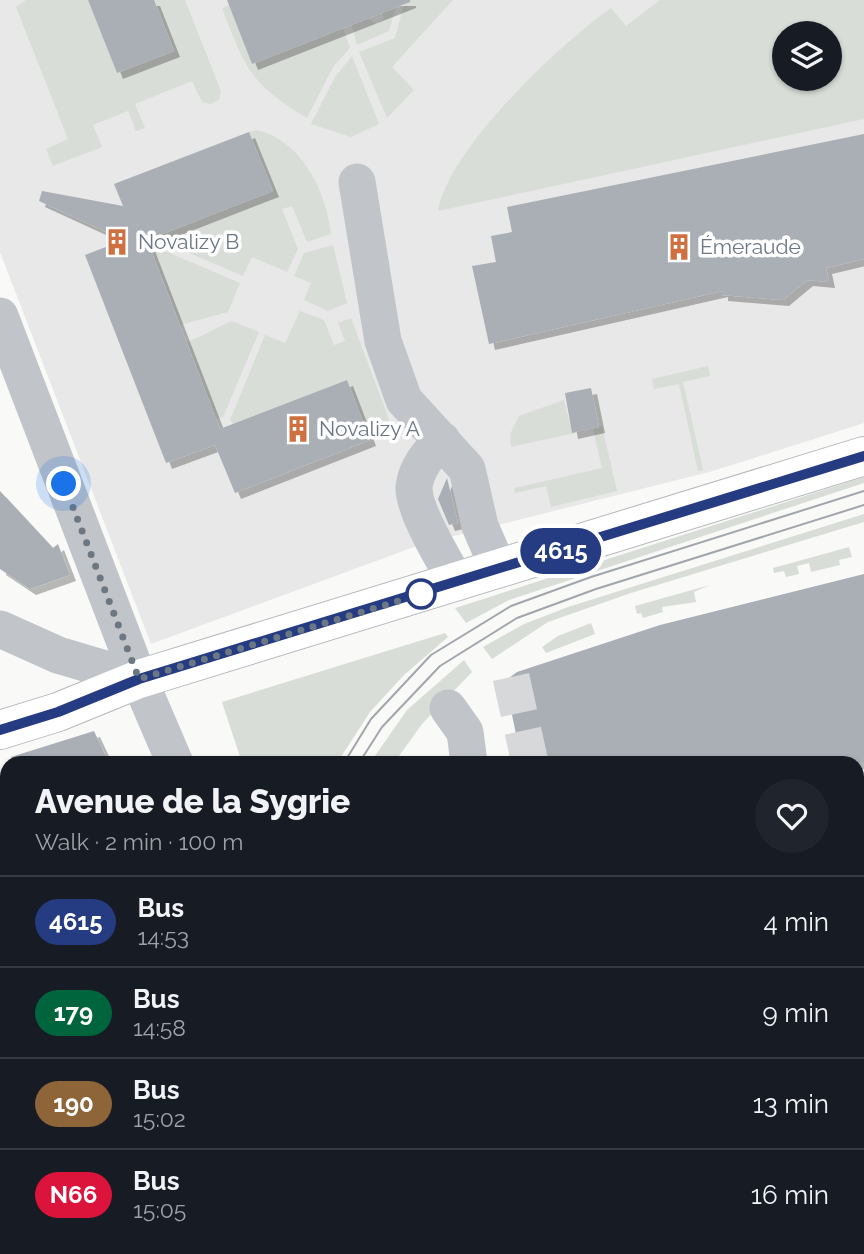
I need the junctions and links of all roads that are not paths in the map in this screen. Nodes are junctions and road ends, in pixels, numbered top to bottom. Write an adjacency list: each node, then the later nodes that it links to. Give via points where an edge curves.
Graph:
1 (356, 183): 3 (street, via 383,341 404,400)
2 (0, 316): 8 (street)
3 (442, 440): 5 (street, via 467,469 480,526); 6 (street, via 424,458 414,488 431,538)
4 (864, 456): 5 (main road)
5 (499, 570): 6 (main road)
6 (457, 583): 8 (main road)
7 (0, 629): 8 (street, via 58,655)
8 (139, 679): 10 (main road); 11 (street)
9 (448, 708): 12 (street, via 465,732)
10 (0, 730)
11 (170, 756)
12 (468, 756)

